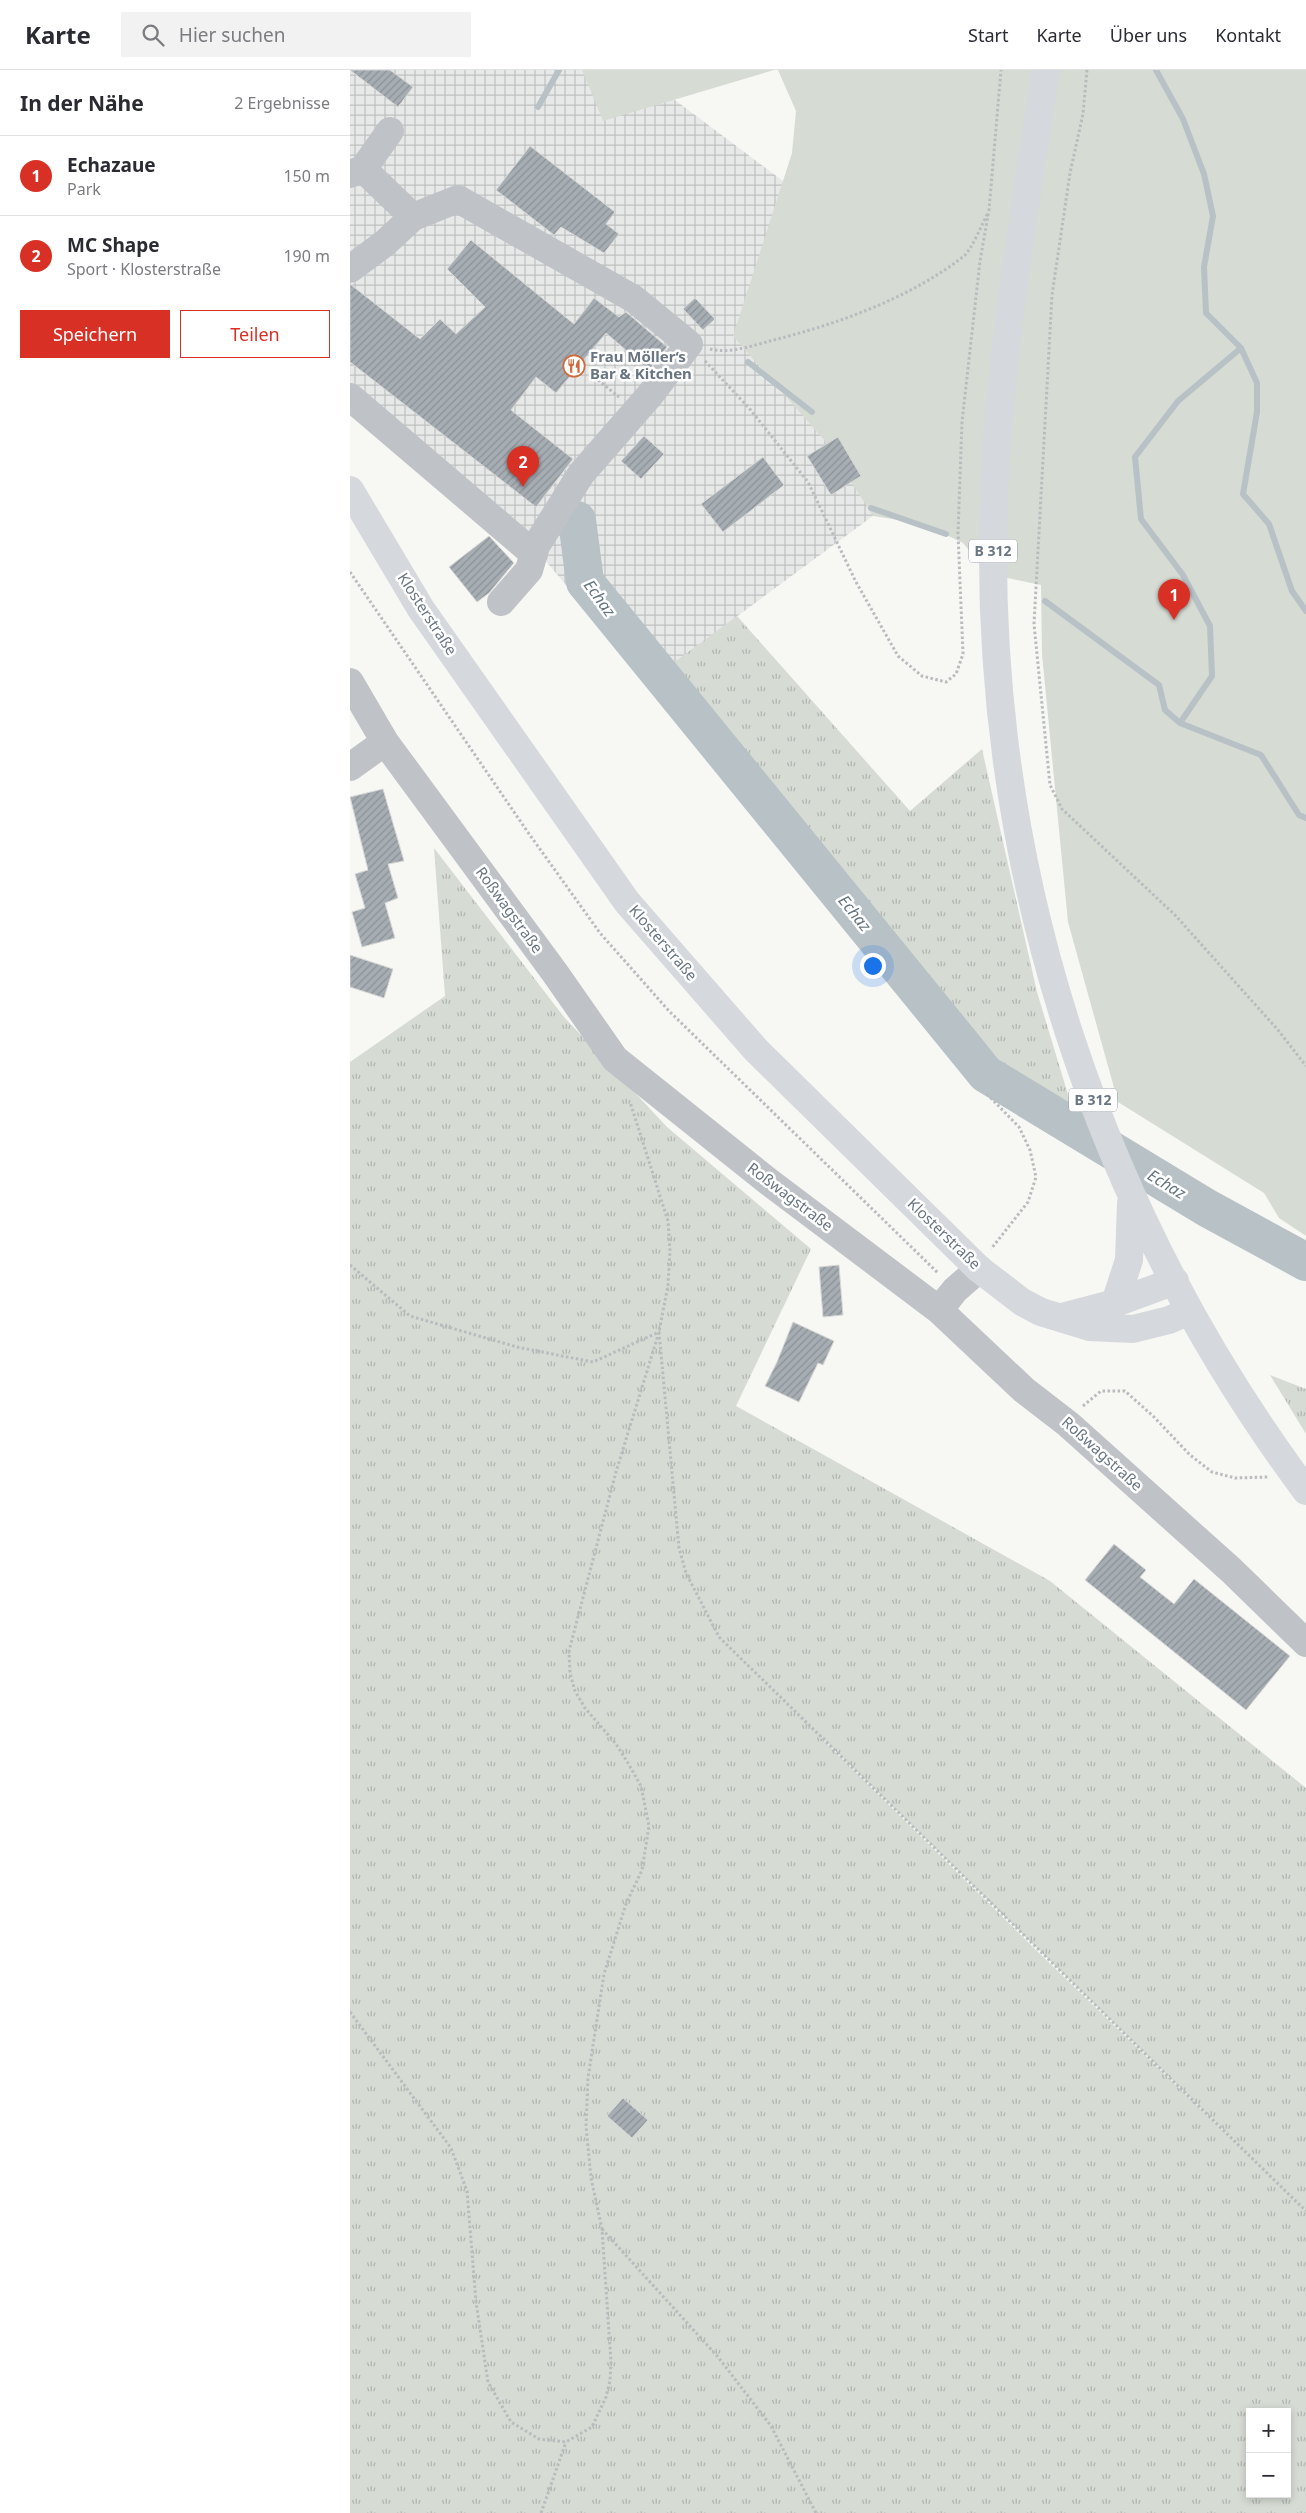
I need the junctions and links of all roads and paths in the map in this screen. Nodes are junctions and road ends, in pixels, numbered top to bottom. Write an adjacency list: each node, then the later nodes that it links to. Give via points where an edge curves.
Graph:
1 (1001, 70): 6 (path)
2 (1046, 70): 20 (main road, B 312, via 1002,382 994,495 993,602 1002,734 1015,818 1040,933 1066,1028)
3 (1087, 70): 17 (path, via 1083,114 1070,173 1052,295 1034,624 1050,785 1062,809 1175,915)
4 (390, 131): 5 (street)
5 (356, 171): 7 (street)
6 (989, 210): 9 (path, via 966,255 910,290 825,327 755,345 721,352); 9 (path, via 980,261 961,441 958,533 964,654 956,674 946,682 922,676 898,656 856,582 808,482 749,408)
7 (414, 217): 8 (street); 9 (street, via 458,199 634,299)
8 (350, 269)
9 (689, 344): 12 (street, via 623,418 587,467)
10 (350, 397): 12 (street)
11 (350, 490): 23 (main road, Klosterstraße, via 421,609 627,902 756,1050)
12 (534, 554): 13 (street, via 529,570)
13 (501, 602)
14 (350, 682): 15 (street, Roßwagstraße)
15 (385, 742): 16 (street); 25 (street, Roßwagstraße, via 615,1059 769,1182)
16 (350, 767)
17 (1306, 1066)
18 (987, 1094): 23 (path, via 1019,1127 1030,1150 1036,1177 1028,1202)
19 (628, 1096): 29 (path, via 668,1221 668,1285)
20 (1125, 1183): 24 (main road, B 312); 26 (main road, via 1129,1260)
21 (878, 1215): 25 (path)
22 (350, 1264): 29 (path, via 410,1316 517,1347 593,1362)
23 (979, 1269): 25 (street); 28 (main road, Klosterstraße, via 1022,1302 1041,1312)
24 (1175, 1281): 26 (main road); 27 (main road, B 312)
25 (947, 1300): 30 (street, Roßwagstraße, via 1024,1390)
26 (1115, 1303): 28 (main road)
27 (1190, 1311): 28 (main road, Klosterstraße, via 1133,1329 1090,1327); 32 (main road, B 312, via 1262,1431)
28 (1062, 1317)
29 (658, 1332): 35 (path, via 679,1548 686,1573 719,1637); 36 (path, via 616,1472 569,1650 570,1673 576,1691 585,1708 616,1744 641,1786 649,1826 642,1870 626,1904 604,1974 588,2078 586,2126 591,2178)
30 (1068, 1424): 31 (path, via 1101,1391 1125,1391 1190,1455 1212,1472 1235,1478); 33 (street, Roßwagstraße, via 1231,1570)
31 (1278, 1476)
32 (1306, 1491)
33 (1306, 1643)
34 (350, 2012): 37 (path, via 451,2148 467,2191 476,2302 488,2382 512,2422 538,2439)
35 (1306, 2211)
36 (602, 2229): 37 (path, via 610,2381 592,2427); 39 (path, via 718,2357 771,2426)
37 (566, 2442): 38 (path)
38 (541, 2513)
39 (816, 2513)

